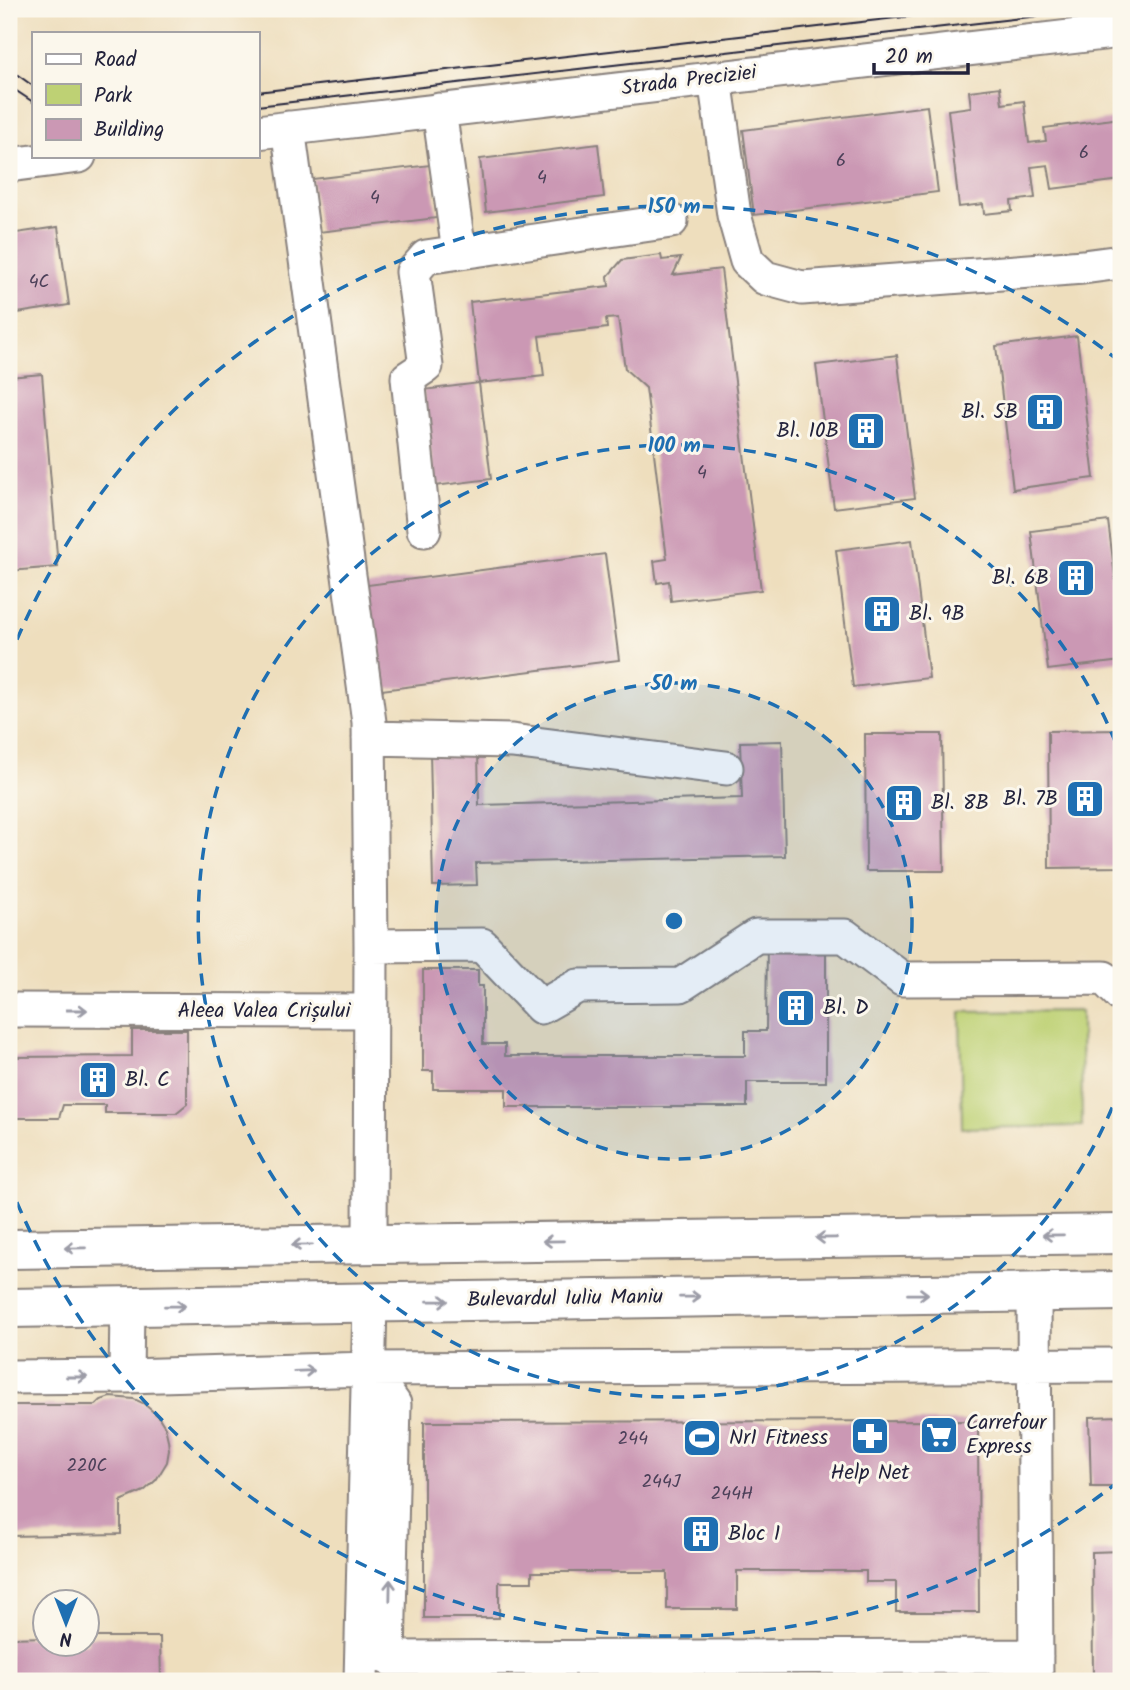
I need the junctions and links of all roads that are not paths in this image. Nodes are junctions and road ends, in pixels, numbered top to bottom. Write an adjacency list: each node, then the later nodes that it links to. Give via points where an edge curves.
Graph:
1 (1121, 31): 2 (street, Strada Preciziei)
2 (715, 78): 3 (street, Strada Preciziei); 9 (street, via 734,215 747,261 765,278 802,288)
3 (439, 110): 4 (street, Strada Preciziei); 8 (street)
4 (272, 130): 11 (street)
5 (63, 158): 6 (street)
6 (9, 165)
7 (671, 221): 8 (street)
8 (459, 252): 10 (street, via 426,257 414,272 426,366 408,378)
9 (1121, 262)
10 (425, 530)
11 (369, 738): 12 (street, via 512,741); 13 (street)
12 (726, 768)
13 (371, 946): 14 (street, via 482,945 541,1007 578,986 681,985 756,936 845,936 902,979 1104,978); 16 (street)
14 (1119, 1004)
15 (9, 1010): 16 (street, Aleea Valea Crișului, one-way to 16)
16 (371, 1011): 18 (street, Aleea Valea Crișului)
17 (1121, 1234): 18 (main road, one-way to 18)
18 (370, 1244): 19 (main road, one-way to 19)
19 (9, 1249)
20 (1121, 1291): 21 (main road, Bulevardul Iuliu Maniu)
21 (1034, 1292): 22 (main road, Bulevardul Iuliu Maniu, one-way to 21); 25 (street)
22 (370, 1303): 23 (main road, Bulevardul Iuliu Maniu, one-way to 22); 27 (street)
23 (127, 1307): 24 (main road, Bulevardul Iuliu Maniu); 28 (street)
24 (9, 1308)
25 (1035, 1365): 26 (street); 27 (street); 33 (street)
26 (1121, 1365)
27 (369, 1369): 28 (street, one-way to 27); 30 (street, one-way to 27, via 394,1404); 34 (street)
28 (126, 1376): 29 (street, one-way to 28)
29 (9, 1377)
30 (388, 1658): 31 (street); 35 (street)
31 (633, 1669): 32 (street)
32 (814, 1669): 33 (street)
33 (1036, 1669)
34 (361, 1681)
35 (420, 1681)

